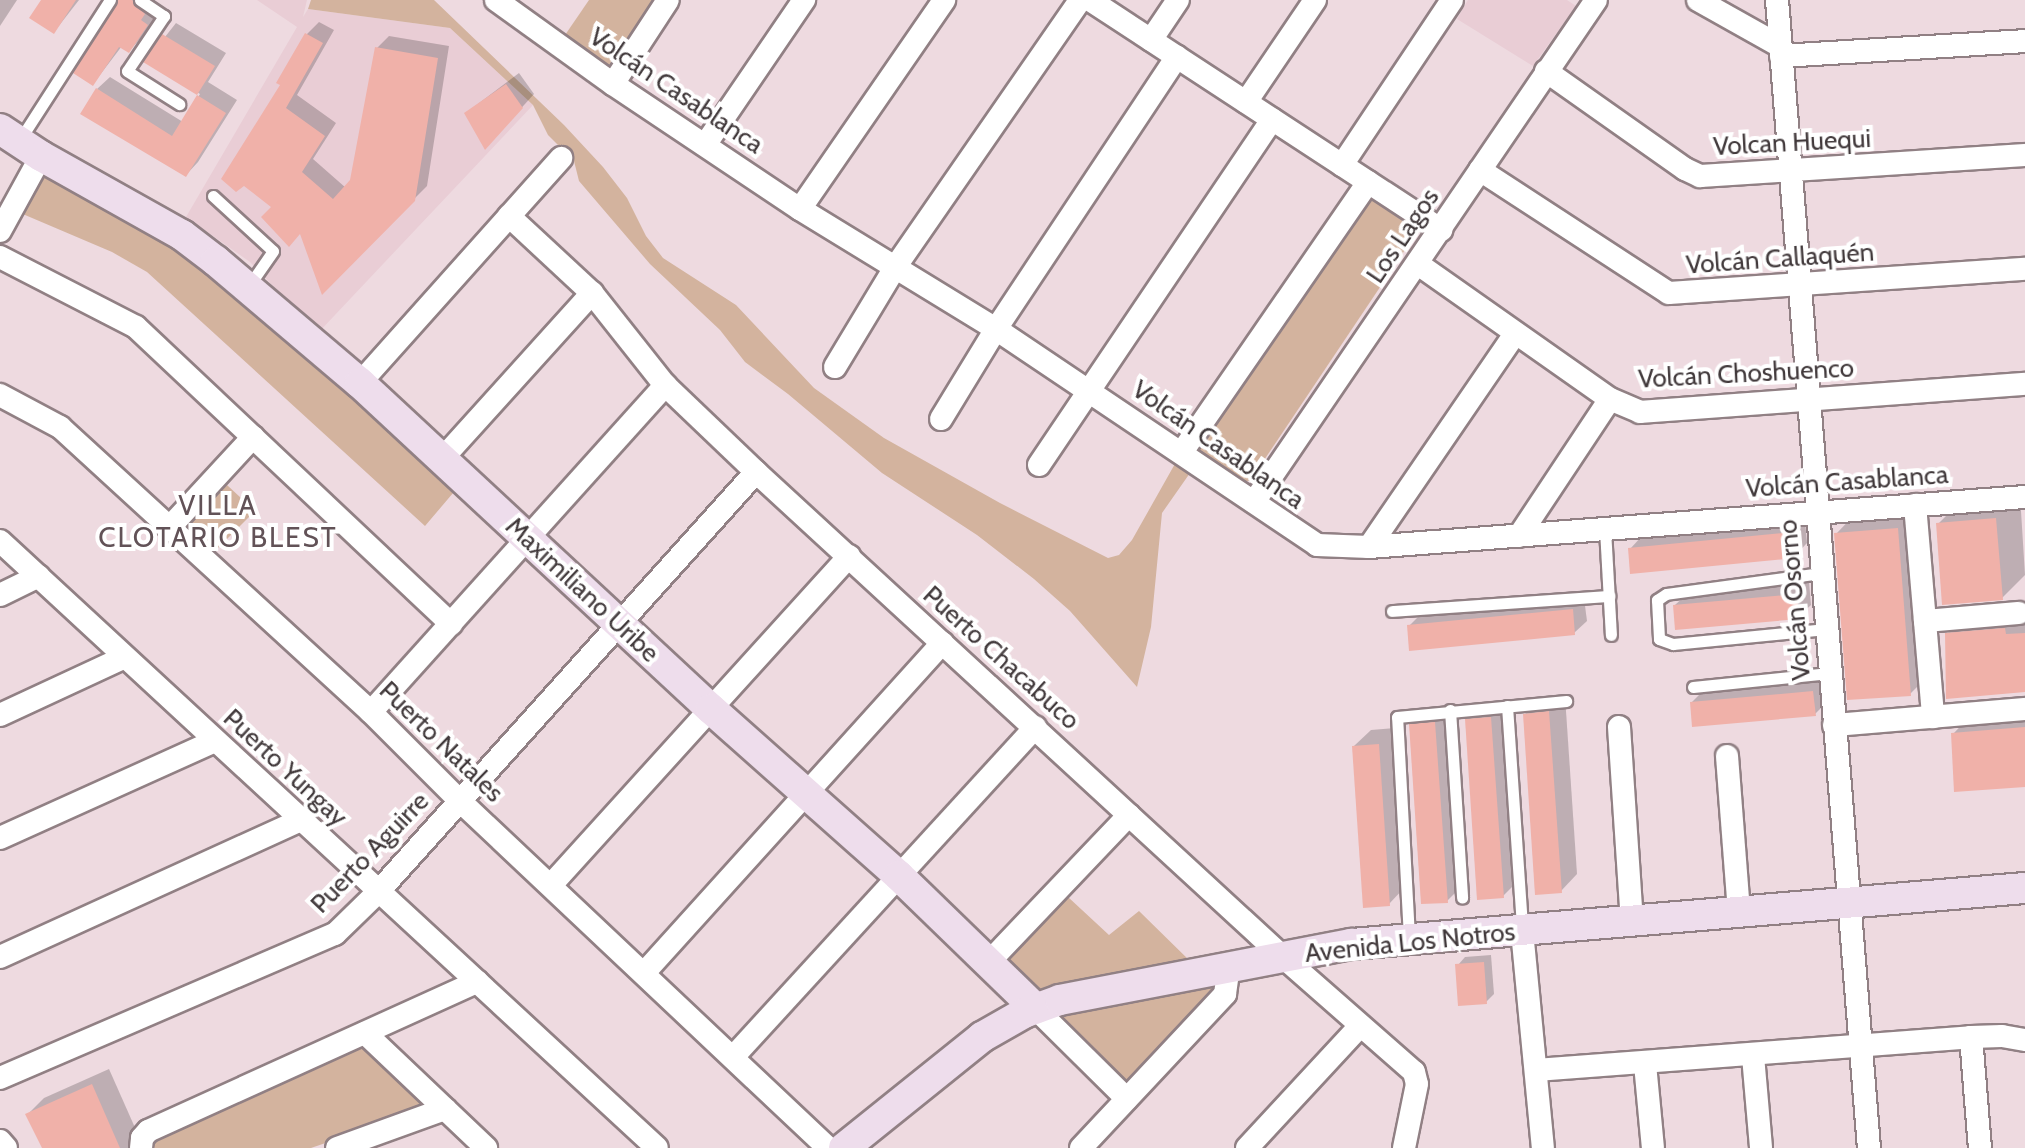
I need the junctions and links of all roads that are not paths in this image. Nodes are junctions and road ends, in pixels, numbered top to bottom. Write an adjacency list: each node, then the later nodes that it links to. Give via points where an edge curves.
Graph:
1 (110, 0): 24 (lane)
2 (140, 0): 22 (lane, via 164,16 127,71)
3 (668, 0): 20 (street)
4 (804, 0): 25 (street)
5 (944, 0): 33 (street)
6 (1080, 0): 39 (street)
7 (1090, 0): 15 (street)
8 (1178, 0): 15 (street)
9 (1315, 0): 21 (street)
10 (1452, 0): 28 (street)
11 (1596, 0): 19 (street, Los Lagos)
12 (1698, 0): 17 (street)
13 (1777, 0): 17 (street, Volcán Osorno)
14 (497, 1): 20 (street, Volcán Casablanca)
15 (1151, 40): 18 (street)
16 (2025, 41): 17 (street)
17 (1780, 51): 30 (street, Volcán Osorno)
18 (1177, 57): 21 (street); 44 (street)
19 (1546, 71): 29 (street, Los Lagos); 30 (street, Volcan Huequi, via 1693,173 1706,177)
20 (613, 84): 25 (street, Volcán Casablanca)
21 (1246, 102): 23 (street)
22 (179, 104)
23 (1272, 119): 28 (street); 50 (street)
24 (20, 142): 36 (street); 42 (street, Maximiliano Uribe, via 182,235)
25 (705, 145): 33 (street, Volcán Casablanca)
26 (2025, 155): 30 (street, Volcan Huequi)
27 (561, 158): 34 (street)
28 (1342, 165): 31 (street)
29 (1480, 170): 35 (street, Los Lagos); 41 (street, Volcán Callaquén, via 1664,292)
30 (1789, 172): 41 (street, Volcán Osorno)
31 (1368, 182): 35 (street); 56 (street)
32 (213, 196): 42 (lane, via 273,251)
33 (800, 209): 39 (street, Volcán Casablanca)
34 (509, 216): 43 (street, Puerto Chacabuco); 47 (street)
35 (1442, 230): 38 (street, Los Lagos)
36 (0, 231)
37 (0, 257): 55 (street, via 136,327)
38 (1418, 264): 45 (street, Volcán Choshuenco); 61 (street, Los Lagos)
39 (896, 266): 44 (street, Volcán Casablanca); 46 (street)
40 (2025, 269): 41 (street, Volcán Callaquén)
41 (1797, 286): 53 (street, Volcán Osorno)
42 (248, 287): 47 (street, Maximiliano Uribe)
43 (592, 293): 49 (street, Puerto Chacabuco); 57 (street)
44 (996, 329): 50 (street, Volcán Casablanca); 54 (street)
45 (1515, 334): 52 (street, Volcán Choshuenco); 69 (street)
46 (835, 367)
47 (360, 383): 57 (street, Maximiliano Uribe)
48 (2025, 384): 53 (street, Volcán Choshuenco)
49 (665, 385): 59 (street, Puerto Chacabuco); 67 (street)
50 (1089, 390): 56 (street, Volcán Casablanca); 58 (street)
51 (0, 395): 64 (street, Puerto Natales, via 60,427)
52 (1610, 399): 53 (street, Volcán Choshuenco, via 1651,412); 66 (street)
53 (1806, 399): 63 (street, Volcán Osorno)
54 (941, 419)
55 (253, 437): 64 (street); 78 (street)
56 (1182, 452): 61 (street, Volcán Casablanca)
57 (442, 459): 67 (street, Maximiliano Uribe)
58 (1039, 465)
59 (756, 472): 70 (street, Puerto Chacabuco); 79 (street, Puerto Aguirre)
60 (2025, 497): 62 (street, Volcán Casablanca)
61 (1254, 502): 69 (street, Volcán Casablanca, via 1317,545)
62 (1915, 505): 63 (street, Volcán Casablanca); 77 (street)
63 (1816, 513): 65 (street, Volcán Casablanca); 71 (street, Volcán Osorno)
64 (169, 528): 91 (street, Puerto Natales)
65 (1605, 529): 66 (street, Volcán Casablanca); 74 (lane)
66 (1519, 536): 69 (street, Volcán Casablanca)
67 (527, 539): 78 (street); 79 (street, Maximiliano Uribe)
68 (0, 541): 72 (street, Puerto Yungay)
69 (1369, 547)
70 (849, 556): 82 (street, Puerto Chacabuco); 88 (street)
71 (1821, 573): 80 (street, Volcán Osorno); 80 (lane, via 1666,594 1657,600 1659,639 1673,644)
72 (39, 576): 73 (street); 83 (street, Puerto Yungay)
73 (0, 595)
74 (1609, 596): 75 (lane); 81 (lane)
75 (1392, 611)
76 (2019, 613): 77 (street)
77 (1925, 621): 93 (street)
78 (451, 624): 91 (street)
79 (620, 625): 88 (street, Maximiliano Uribe); 100 (street, Puerto Aguirre)
80 (1826, 629): 84 (street, Volcán Osorno)
81 (1611, 635)
82 (942, 643): 95 (street, Puerto Chacabuco); 99 (street)
83 (123, 658): 92 (street); 97 (street, Puerto Yungay)
84 (1829, 673): 85 (lane); 94 (street, Volcán Osorno)
85 (1693, 687)
86 (1566, 701): 87 (lane)
87 (1507, 706): 90 (lane); 112 (lane)
88 (711, 709): 99 (street, Maximiliano Uribe); 105 (street)
89 (2025, 709): 93 (street)
90 (1450, 710): 108 (lane); 113 (lane, via 1400,714 1395,722)
91 (371, 712): 100 (street, Puerto Natales)
92 (0, 715)
93 (1933, 717): 94 (street)
94 (1834, 725): 109 (street, Volcán Osorno)
95 (1035, 727): 101 (street, Puerto Chacabuco); 104 (street)
96 (1619, 727): 111 (street)
97 (215, 741): 102 (street, Puerto Yungay); 103 (street)
98 (1727, 756): 110 (street)
99 (806, 794): 104 (street, Maximiliano Uribe); 118 (street)
100 (459, 800): 105 (street, Puerto Natales); 107 (street, Puerto Aguirre)
101 (1129, 815): 115 (street, Puerto Chacabuco); 116 (street)
102 (300, 820): 107 (street, Puerto Yungay); 114 (street)
103 (0, 838)
104 (899, 876): 116 (street, Maximiliano Uribe); 126 (street)
105 (551, 885): 118 (street, Puerto Natales)
106 (2025, 888): 109 (street, Avenida Los Notros)
107 (378, 892): 119 (street, Puerto Yungay); 130 (street, Puerto Aguirre, via 335,934)
108 (1462, 898)
109 (1849, 904): 110 (street, Avenida Los Notros); 125 (street, Volcán Osorno)
110 (1739, 913): 111 (street, Avenida Los Notros)
111 (1632, 922): 112 (street, Avenida Los Notros)
112 (1522, 931): 113 (street, Avenida Los Notros); 129 (street)
113 (1410, 939): 115 (street, Avenida Los Notros)
114 (0, 957)
115 (1283, 957): 117 (street, Avenida Los Notros); 121 (street, Puerto Chacabuco)
116 (989, 962): 120 (street, Maximiliano Uribe)
117 (1229, 966): 120 (street, Avenida Los Notros); 131 (street, via 1225,994)
118 (644, 973): 126 (street, Puerto Natales)
119 (478, 981): 122 (street); 133 (street, Puerto Yungay)
120 (1035, 1008): 131 (street, Maximiliano Uribe); 141 (street, Avenida Los Notros, via 966,1049)
121 (1360, 1026): 143 (street); 144 (street, Puerto Chacabuco, via 1417,1077)
122 (365, 1033): 132 (street); 136 (street, via 148,1131)
123 (1971, 1037): 124 (street); 125 (street); 149 (street)
124 (2025, 1040)
125 (1861, 1046): 127 (street); 148 (street, Volcán Osorno)
126 (734, 1056): 140 (street, Puerto Natales)
127 (1753, 1056): 128 (street); 147 (street)
128 (1645, 1064): 129 (street); 146 (street)
129 (1536, 1070): 145 (street)
130 (0, 1078)
131 (1127, 1099): 142 (street)
132 (445, 1109): 137 (street); 138 (street)
133 (641, 1140): 139 (street, Puerto Yungay)
134 (0, 1141): 135 (street)
135 (6, 1148)
136 (141, 1148)
137 (337, 1148)
138 (486, 1148)
139 (657, 1148)
140 (828, 1148)
141 (844, 1148)
142 (1081, 1148)
143 (1247, 1148)
144 (1404, 1148)
145 (1543, 1148)
146 (1653, 1148)
147 (1761, 1148)
148 (1869, 1148)
149 (1980, 1148)

